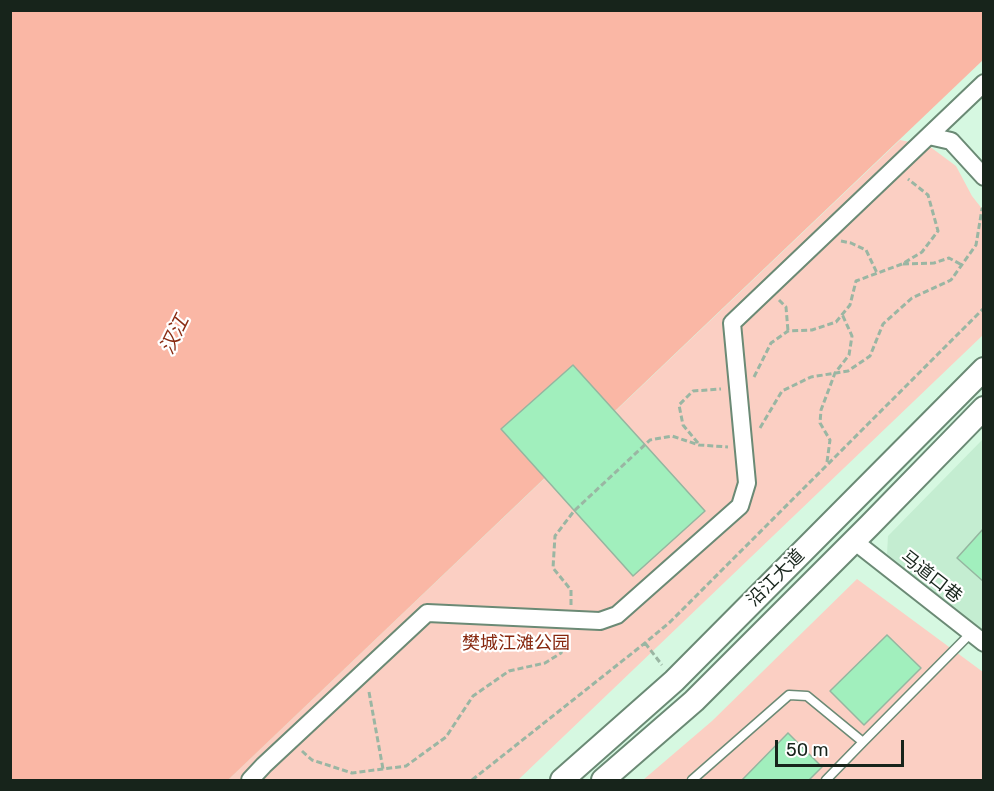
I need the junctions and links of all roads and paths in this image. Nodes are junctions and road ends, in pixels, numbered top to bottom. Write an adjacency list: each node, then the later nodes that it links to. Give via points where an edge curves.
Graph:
1 (984, 83): 2 (street)
2 (929, 136): 3 (street); 4 (street, via 951,141)
3 (893, 170): 6 (street); 7 (path, via 928,195 938,231 922,252)
4 (984, 177)
5 (984, 207): 8 (path, via 976,245)
6 (823, 237): 9 (path, via 866,250); 10 (street)
7 (902, 264): 8 (path, via 934,263 949,258); 9 (path)
8 (962, 265): 15 (path, via 951,280 912,298 883,324 870,356 848,371)
9 (877, 273): 12 (path, via 856,281 850,305)
10 (762, 295): 13 (path, via 778,299 786,307); 16 (street, via 732,323)
11 (984, 308): 20 (path)
12 (842, 314): 13 (path, via 836,322 812,330); 15 (path, via 852,336 849,355)
13 (788, 331): 16 (path, via 771,343 752,380)
14 (984, 369): 25 (main road, 沿江大道)
15 (835, 373): 19 (path, via 811,377 782,391); 20 (path, via 821,410 820,423 830,440)
16 (738, 389): 18 (path, via 693,391 679,405 683,425); 19 (street)
17 (984, 408): 21 (main road, 沿江大道)
18 (699, 445)
19 (744, 449): 24 (street, via 747,483 740,506 617,615 600,621 427,613)
20 (827, 464): 23 (path)
21 (854, 541): 22 (street, 马道口巷); 31 (main road, 沿江大道, via 694,701)
22 (977, 638): 26 (lane)
23 (645, 643): 25 (path); 29 (path)
24 (365, 671): 27 (path); 28 (street)
25 (674, 681): 30 (main road, 沿江大道)
26 (862, 742): 32 (lane, via 807,696 789,695); 33 (lane)
27 (383, 770)
28 (250, 780)
29 (472, 780)
30 (562, 780)
31 (603, 780)
32 (692, 780)
33 (826, 780)

